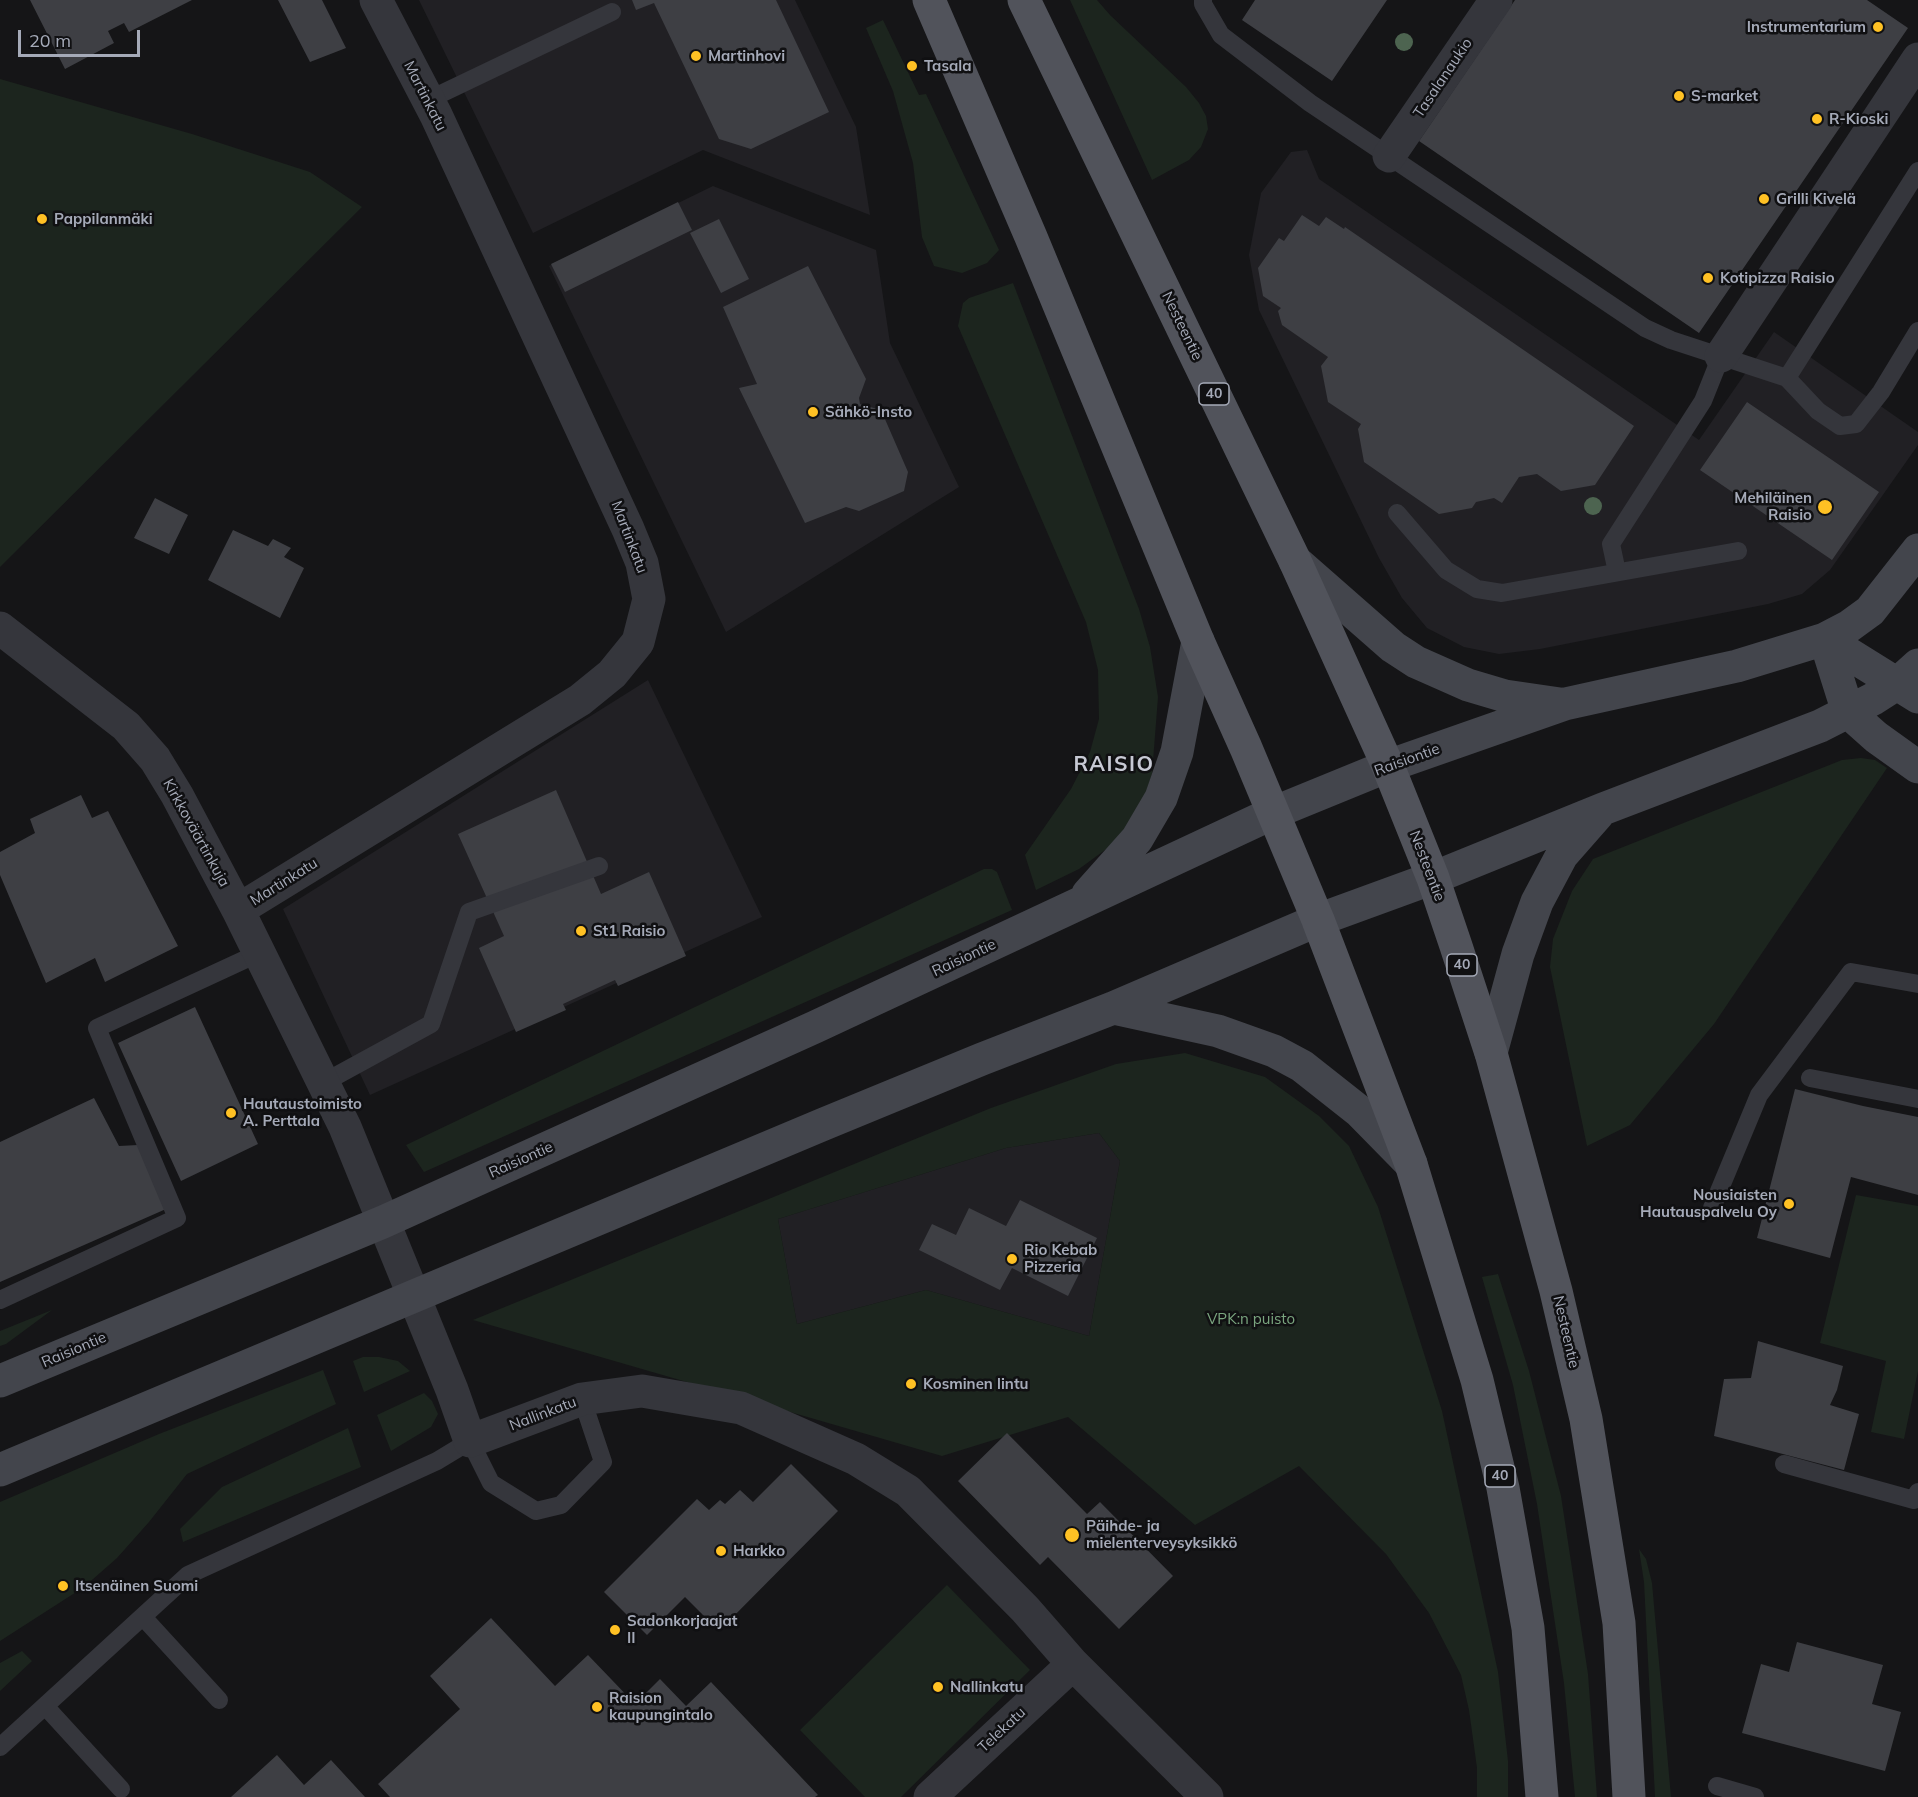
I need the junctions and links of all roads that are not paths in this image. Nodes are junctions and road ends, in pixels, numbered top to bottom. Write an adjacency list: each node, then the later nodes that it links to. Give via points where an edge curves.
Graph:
1 (376, 0): 8 (street, Martinkatu)
2 (929, 0): 21 (main road, 40)
3 (1024, 0): 17 (main road, Nesteentie / 40)
4 (1203, 0): 9 (lane, via 1221,35 1310,103)
5 (1496, 0): 9 (street, Tasalanaukio)
6 (612, 12): 8 (lane)
7 (1918, 59): 12 (street)
8 (428, 100): 32 (street, Martinkatu, via 628,529 642,563 649,599 638,642 612,674 579,700)
9 (1389, 156): 12 (lane, via 1645,328)
10 (1918, 171): 13 (lane)
11 (1918, 331): 13 (lane, via 1881,393 1856,424 1840,426 1818,411)
12 (1721, 356): 13 (lane); 18 (lane, via 1703,401 1611,544)
13 (1786, 378)
14 (1397, 513): 18 (lane, via 1446,570 1477,589 1502,593)
15 (1738, 550): 18 (lane)
16 (1918, 550): 20 (main road, Raisiontie, via 1870,611)
17 (1295, 561): 23 (main road, via 1393,647 1416,662 1505,696); 25 (main road, Nesteentie / 40)
18 (1617, 572)
19 (0, 628): 32 (street, Kirkkoväärtinkuja, via 126,726 155,759)
20 (1824, 639): 22 (main road); 23 (main road, Raisiontie, via 1737,666); 24 (main road)
21 (1198, 641): 28 (main road, 40); 31 (main road, via 1177,752 1161,798 1137,839)
22 (1911, 682): 24 (main road)
23 (1564, 704): 25 (main road, Raisiontie)
24 (1848, 712): 26 (main road, via 1875,737); 27 (main road)
25 (1388, 766): 28 (main road, Raisiontie); 30 (main road, Nesteentie / 40)
26 (1918, 766)
27 (1603, 809): 30 (main road); 37 (main road, via 1562,855 1537,902 1518,954)
28 (1273, 813): 31 (main road, Raisiontie); 33 (main road, 40)
29 (599, 866): 39 (lane, via 469,912 432,1024)
30 (1433, 878): 33 (main road); 37 (main road, Nesteentie / 40)
31 (1076, 906): 43 (main road, Raisiontie)
32 (238, 910): 34 (street, Kirkkoväärtinkuja)
33 (1318, 920): 36 (main road); 41 (main road, 40)
34 (259, 953): 39 (street, Kirkkoväärtinkuja); 45 (lane, via 97,1028 177,1218)
35 (1918, 984): 42 (lane, via 1851,972 1759,1095)
36 (1113, 1008): 41 (main road, via 1218,1031 1302,1066 1359,1111); 44 (main road)
37 (1491, 1053): 62 (main road, Nesteentie / 40, via 1556,1291 1586,1419 1618,1623)
38 (1810, 1078): 40 (lane)
39 (323, 1083): 43 (street, Kirkkoväärtinkuja)
40 (1918, 1099)
41 (1411, 1164): 61 (main road, 40, via 1477,1380 1503,1488 1528,1628)
42 (1712, 1208)
43 (383, 1222): 44 (street); 46 (main road, Raisiontie)
44 (413, 1296): 48 (street); 50 (main road)
45 (0, 1300)
46 (0, 1381)
47 (582, 1399): 48 (street, Nallinkatu); 48 (lane, via 603,1462 561,1506 537,1511 491,1483); 53 (street, Nallinkatu, via 642,1391 741,1408 855,1459 908,1491 1025,1609)
48 (470, 1441): 52 (lane, via 437,1461 188,1575)
49 (1784, 1464): 51 (lane, via 1914,1500)
50 (0, 1470)
51 (1918, 1492)
52 (142, 1617): 54 (lane); 55 (lane)
53 (1073, 1664): 59 (street, Telekatu); 60 (street, Nallinkatu)
54 (219, 1700)
55 (45, 1706): 56 (lane); 58 (lane)
56 (0, 1747)
57 (1717, 1786): 63 (lane)
58 (121, 1789)
59 (930, 1797)
60 (1207, 1797)
61 (1542, 1797)
62 (1629, 1797)
63 (1755, 1797)

